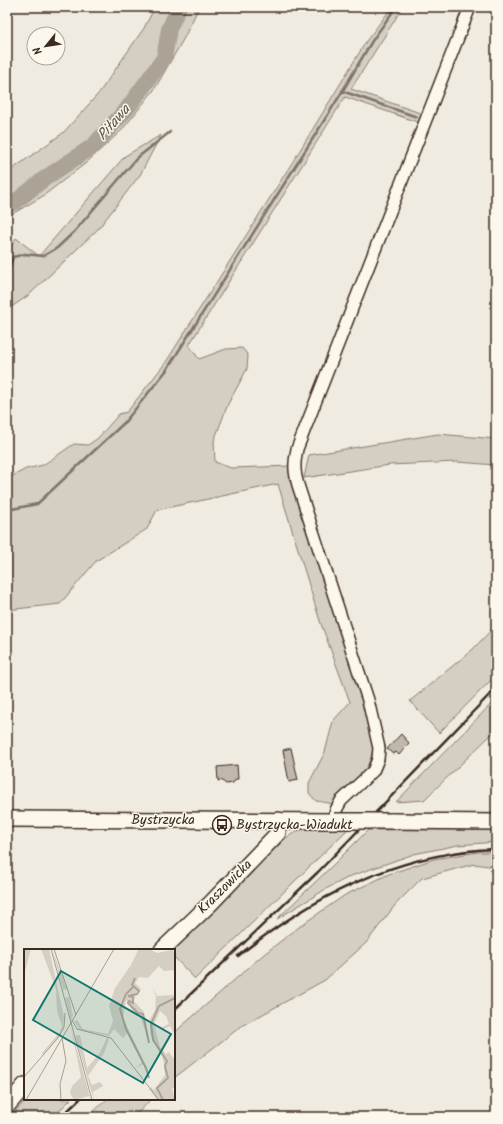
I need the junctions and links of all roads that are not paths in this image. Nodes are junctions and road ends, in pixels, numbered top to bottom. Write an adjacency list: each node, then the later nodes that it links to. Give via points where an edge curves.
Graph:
1 (470, 7): 4 (street, via 297,449 294,463 298,485 368,700 379,748 373,771 341,801)
2 (7, 820): 3 (street, Bystrzycka)
3 (278, 820): 4 (street, Bystrzycka); 6 (street, Kraszowicka, via 278,833)
4 (334, 821): 5 (street, Bystrzycka, bridge)
5 (496, 822)
6 (163, 949)
7 (24, 1086): 8 (street)
8 (7, 1106)

